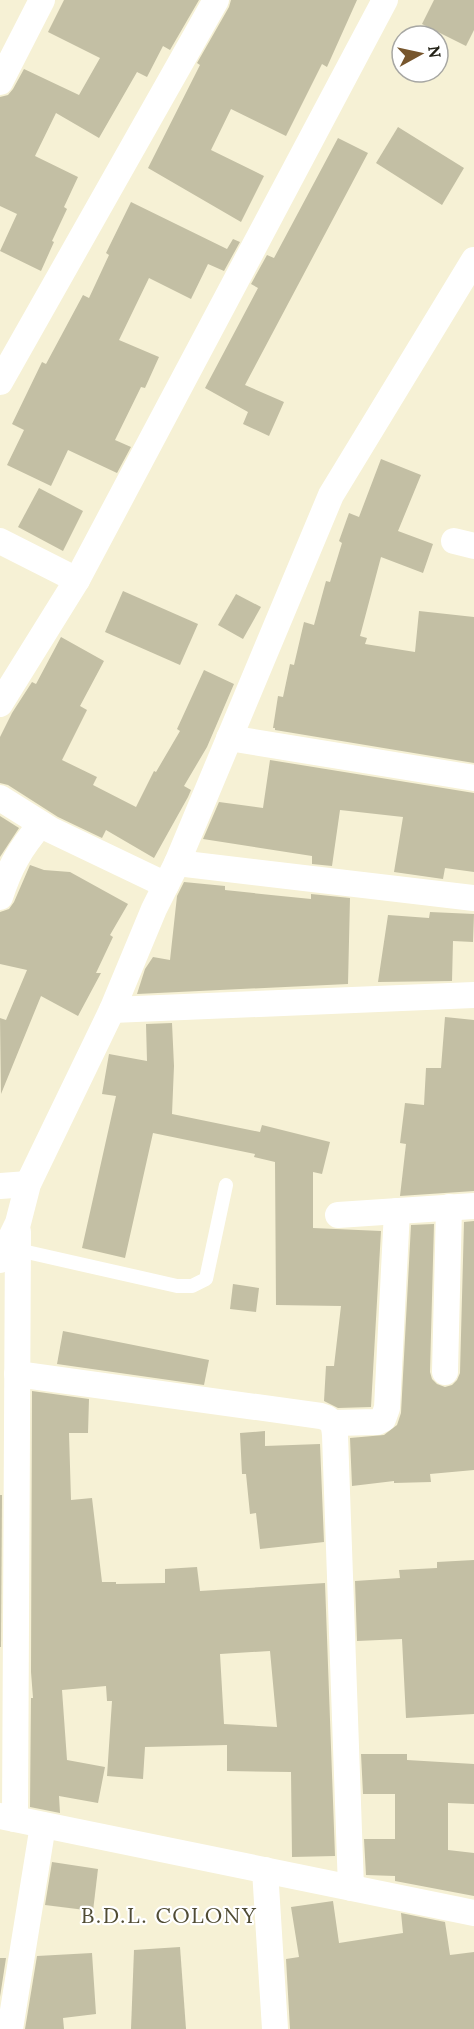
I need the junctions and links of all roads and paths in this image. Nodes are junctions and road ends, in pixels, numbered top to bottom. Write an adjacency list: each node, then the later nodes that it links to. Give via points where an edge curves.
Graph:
1 (42, 0): 4 (street)
2 (216, 0): 6 (street)
3 (385, 0): 8 (street)
4 (0, 82)
5 (474, 260): 10 (street, via 332,495)
6 (1, 379)
7 (0, 541): 8 (street)
8 (76, 580): 9 (street)
9 (0, 704)
10 (229, 738): 11 (street); 14 (street)
11 (474, 778)
12 (0, 798): 13 (street)
13 (41, 824): 14 (street); 15 (street, via 8,871)
14 (171, 874): 16 (street); 18 (street)
15 (0, 897)
16 (474, 898)
17 (474, 995): 18 (street)
18 (112, 1010): 19 (street)
19 (28, 1184): 21 (street); 25 (street)
20 (226, 1185): 25 (lane, via 206,1279 192,1286)
21 (0, 1186)
22 (461, 1207): 23 (street); 26 (street)
23 (397, 1211): 24 (street); 28 (street, via 387,1408 377,1422)
24 (338, 1215)
25 (9, 1255): 27 (street)
26 (445, 1372)
27 (17, 1374): 28 (street, via 321,1416); 29 (street)
28 (333, 1423): 32 (street)
29 (8, 1817): 30 (street)
30 (43, 1825): 31 (street); 34 (street)
31 (265, 1870): 32 (street); 35 (street)
32 (351, 1888): 33 (street)
33 (474, 1913)
34 (10, 2029)
35 (275, 2029)

